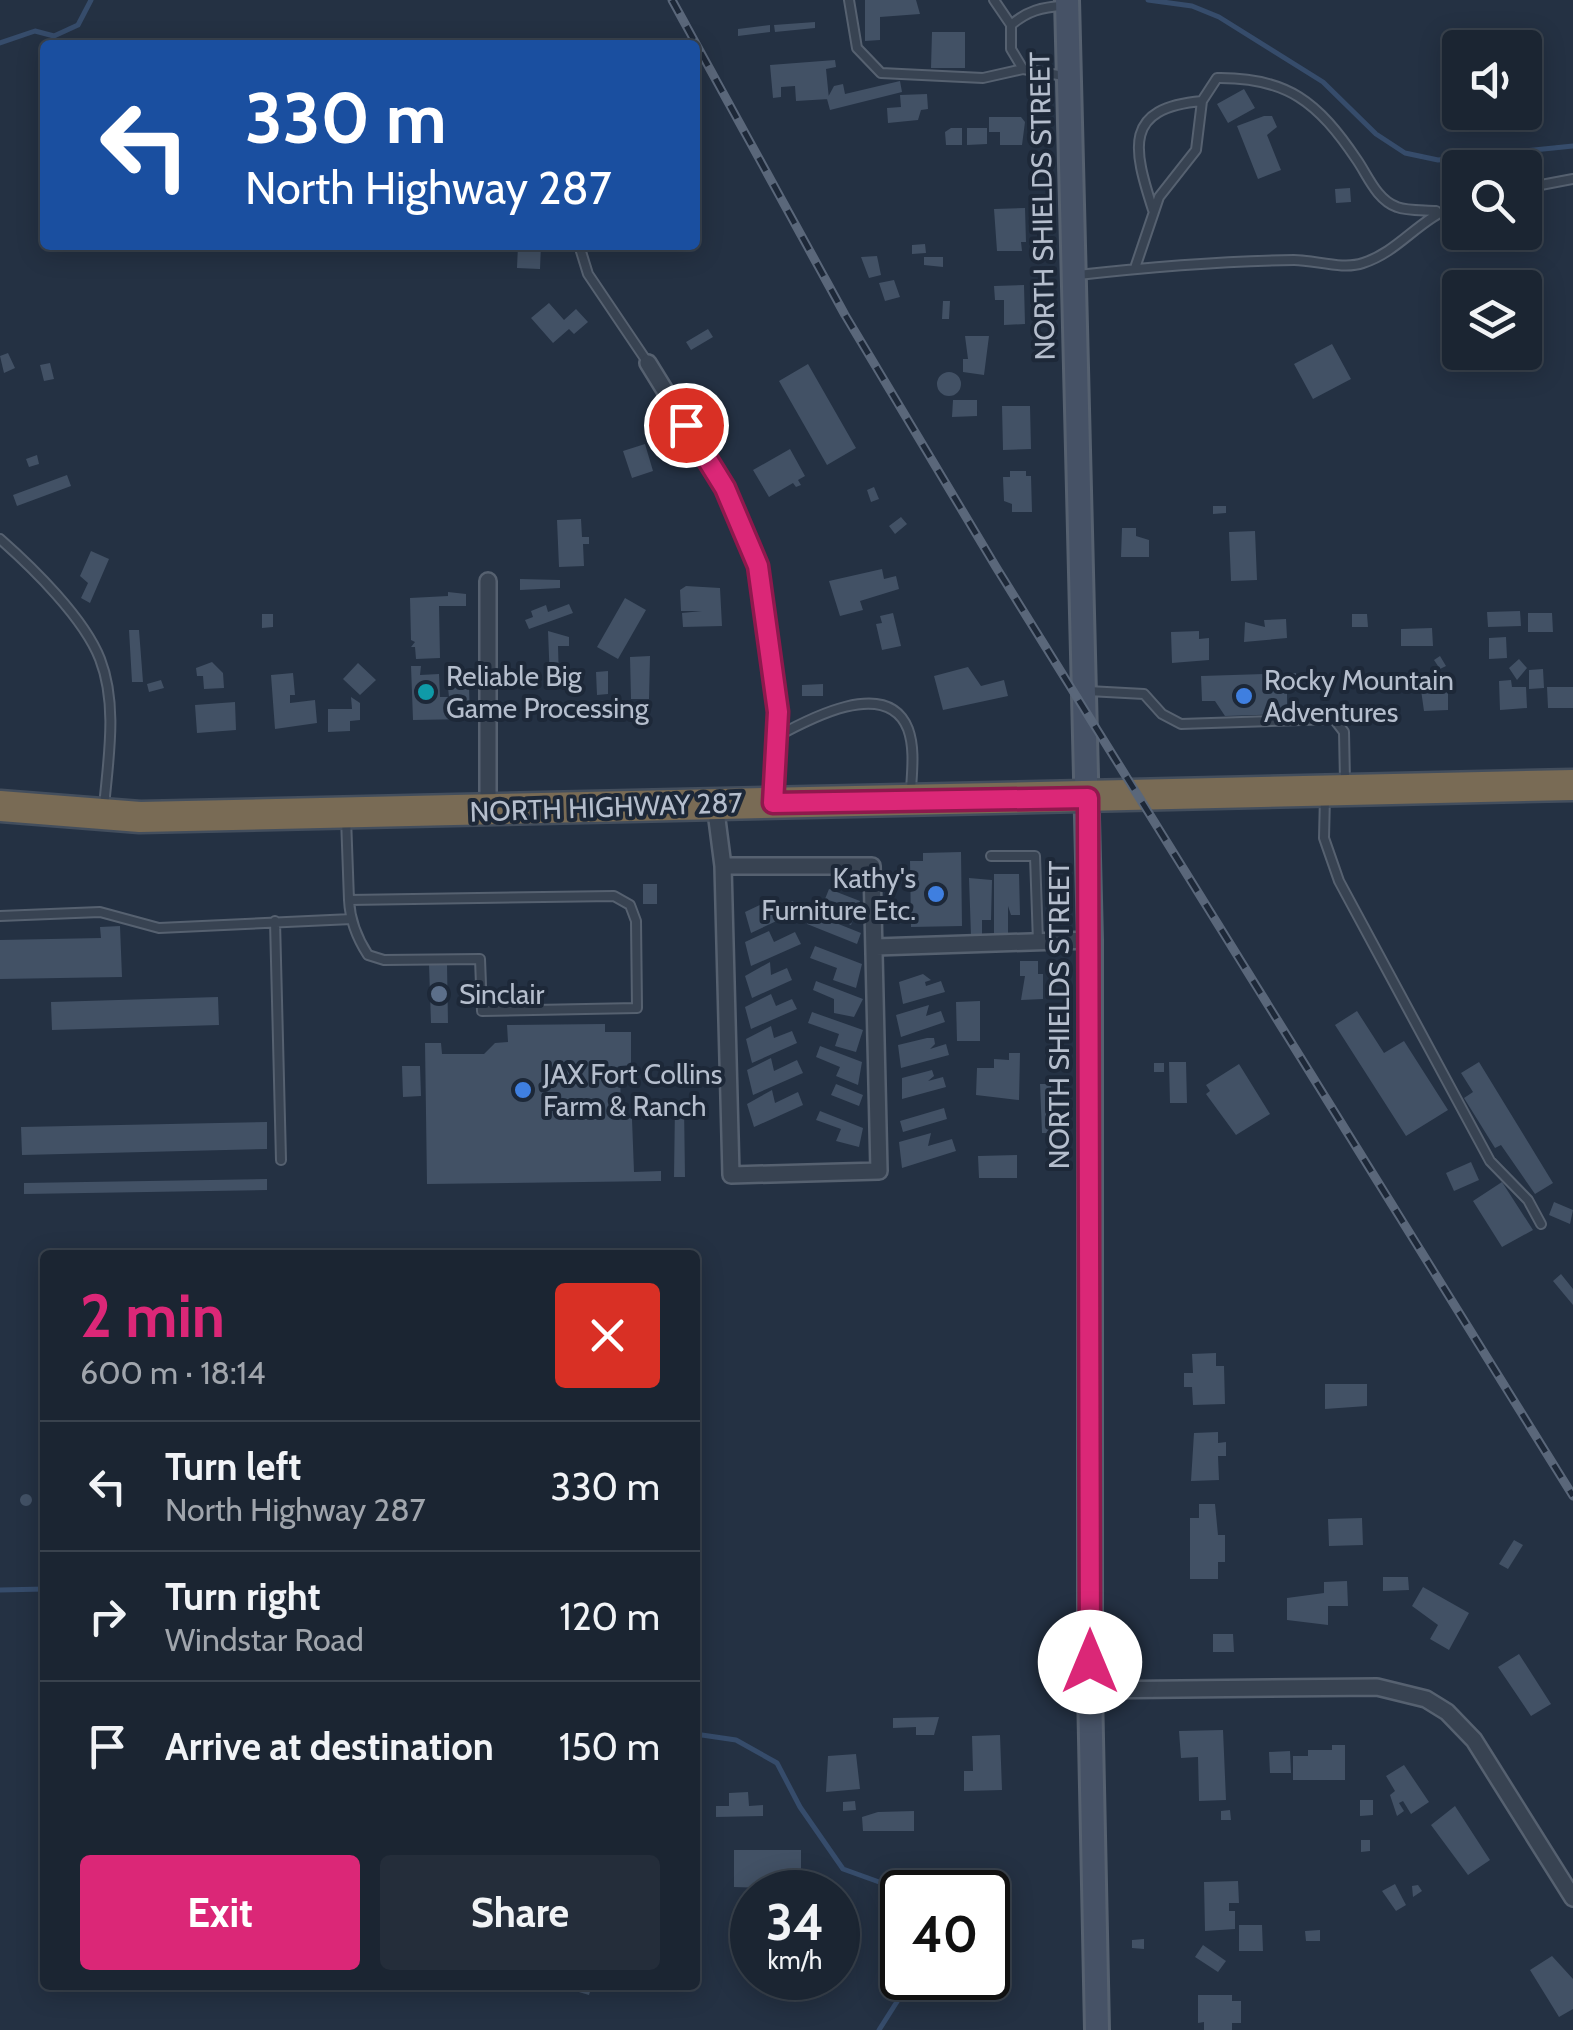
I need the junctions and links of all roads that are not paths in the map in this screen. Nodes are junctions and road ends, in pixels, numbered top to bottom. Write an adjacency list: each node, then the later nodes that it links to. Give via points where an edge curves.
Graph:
1 (848, 0): 5 (lane, via 857,48 881,73 983,78)
2 (994, 0): 4 (lane)
3 (1067, 3): 4 (lane, via 1042,7); 6 (street, NORTH SHIELDS STREET)
4 (1011, 25): 5 (lane, via 1011,49)
5 (1023, 69): 6 (lane)
6 (1068, 76): 15 (street, NORTH SHIELDS STREET)
7 (1202, 101): 10 (lane, via 1196,150); 10 (lane, via 1157,110 1142,124 1137,149); 12 (lane, via 1217,78 1257,78 1292,91 1328,122 1377,192 1396,207)
8 (1573, 179): 9 (lane)
9 (1542, 185)
10 (1154, 210): 14 (lane)
11 (1442, 210): 12 (lane)
12 (1436, 211): 14 (lane, via 1391,251 1359,265 1297,260)
13 (581, 250): 16 (lane, via 588,274)
14 (1136, 268): 15 (lane)
15 (1074, 276): 19 (street, NORTH SHIELDS STREET)
16 (648, 363): 20 (street, via 725,488 758,566)
17 (0, 539): 30 (lane, via 46,580 100,658 111,718)
18 (488, 581): 28 (street)
19 (1084, 690): 22 (lane, via 1144,694 1181,724 1334,719 1344,732); 23 (street, NORTH SHIELDS STREET)
20 (776, 736): 24 (lane, via 844,705 891,711 901,717 912,746); 25 (street)
21 (1573, 785): 22 (highway, NORTH HIGHWAY 287)
22 (1335, 791): 23 (highway, NORTH HIGHWAY 287); 41 (lane, via 1324,838 1338,881 1490,1160)
23 (1088, 798): 24 (highway, NORTH HIGHWAY 287); 37 (street, NORTH SHIELDS STREET)
24 (912, 801): 25 (highway, NORTH HIGHWAY 287)
25 (773, 803): 26 (highway, NORTH HIGHWAY 287)
26 (716, 804): 28 (highway, NORTH HIGHWAY 287); 32 (street)
27 (0, 806): 30 (highway, NORTH HIGHWAY 287)
28 (488, 810): 29 (highway, NORTH HIGHWAY 287)
29 (346, 814): 30 (highway, NORTH HIGHWAY 287); 33 (lane)
30 (103, 816)
31 (991, 856): 38 (lane, via 1035,856)
32 (724, 866): 39 (street, via 872,866); 39 (street, via 731,1175 879,1171)
33 (349, 900): 35 (lane); 35 (lane, via 614,896 630,905 636,921 637,1008 482,1010 480,959 368,955)
34 (0, 916): 36 (lane, via 100,912 159,928)
35 (352, 919): 36 (lane)
36 (274, 921): 40 (lane)
37 (1090, 940): 38 (street); 42 (street, NORTH SHIELDS STREET)
38 (1038, 942): 39 (street)
39 (876, 947)
40 (281, 1160)
41 (1541, 1224)
42 (1090, 1690): 43 (street, via 1378,1687 1426,1699 1474,1740); 44 (street, NORTH SHIELDS STREET)
43 (1573, 1898)
44 (1097, 2030)

